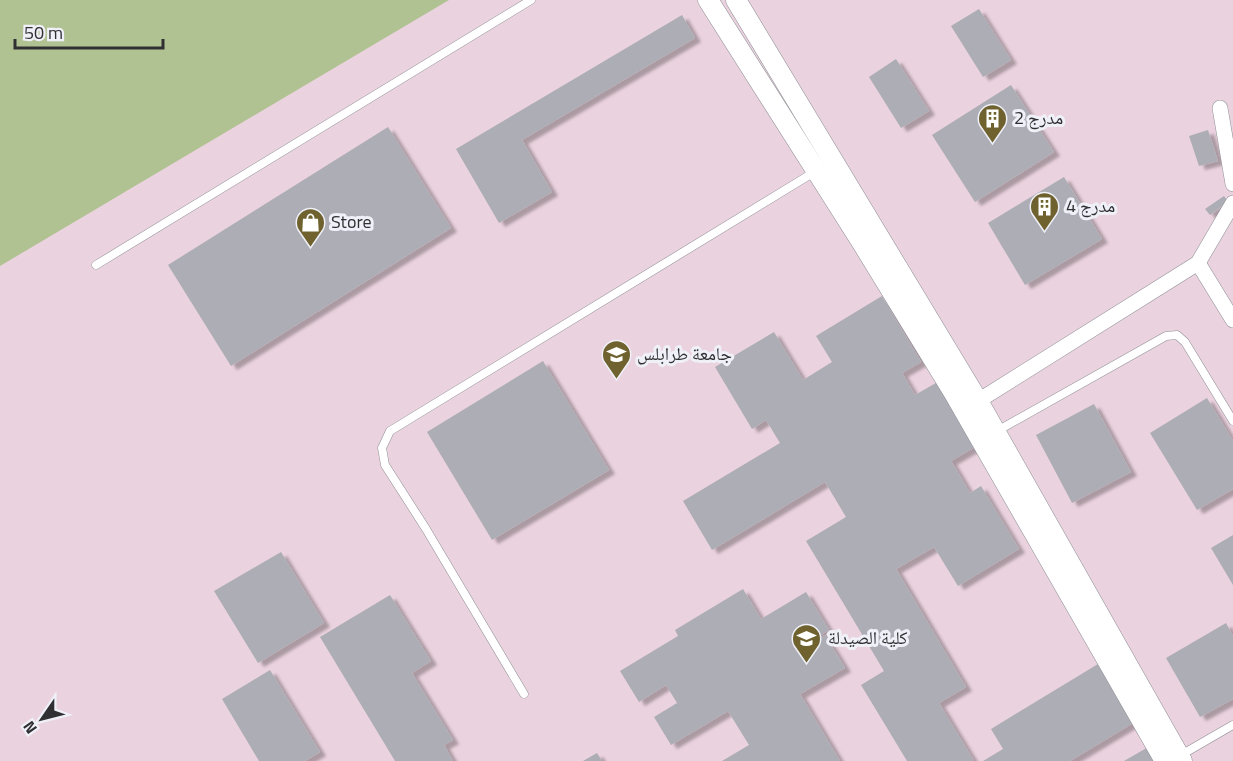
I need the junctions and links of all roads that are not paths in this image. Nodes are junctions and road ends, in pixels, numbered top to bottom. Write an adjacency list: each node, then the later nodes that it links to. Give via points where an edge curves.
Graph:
1 (531, 0): 9 (lane)
2 (708, 0): 5 (street)
3 (736, 0): 11 (street)
4 (1220, 108): 6 (street)
5 (817, 170): 14 (lane, via 390,431 382,448 385,465); 16 (street)
6 (1233, 184)
7 (1233, 203): 8 (street)
8 (1198, 262): 10 (street); 11 (street)
9 (96, 265)
10 (1233, 320)
11 (978, 401): 13 (street)
12 (1233, 422): 13 (lane, via 1177,335 1166,336)
13 (995, 432): 16 (street)
14 (524, 694)
15 (1233, 725): 16 (lane)
16 (1176, 759)

